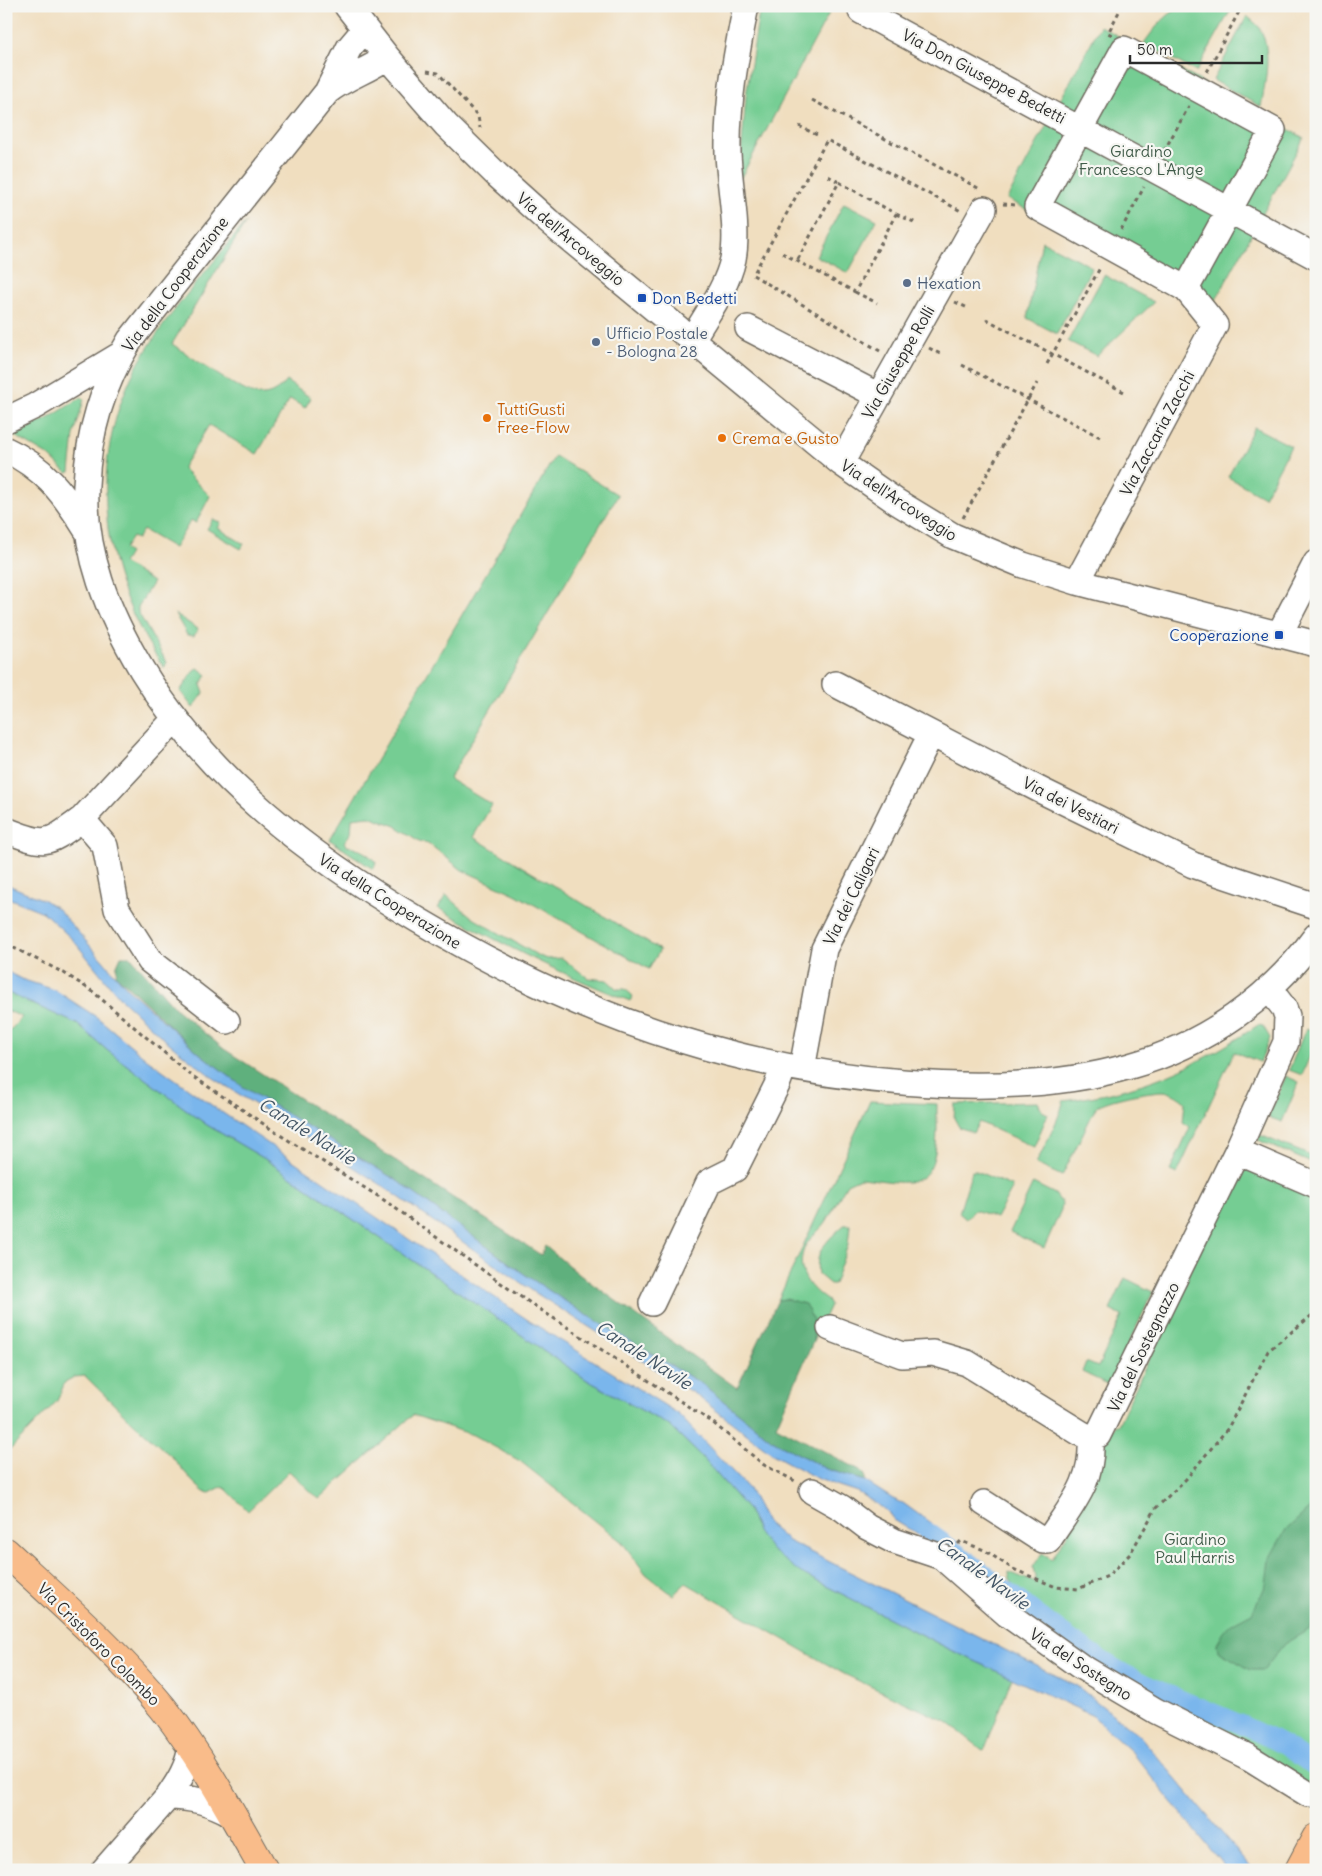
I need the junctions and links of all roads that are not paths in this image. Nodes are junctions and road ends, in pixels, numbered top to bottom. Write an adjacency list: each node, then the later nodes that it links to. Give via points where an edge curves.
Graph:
1 (347, 6): 4 (street, Via dell'Arcoveggio)
2 (746, 6): 13 (street, via 728,114 728,164 735,251 725,281)
3 (861, 11): 7 (street, Via Don Giuseppe Bedetti)
4 (365, 29): 5 (street, Via dell'Arcoveggio); 6 (street, Via della Cooperazione, via 349,48)
5 (387, 58): 6 (street, Via della Cooperazione); 13 (street, Via dell'Arcoveggio, via 446,126 497,175)
6 (327, 92): 14 (street, Via della Cooperazione, via 148,314)
7 (1081, 128): 9 (street, Via Don Giuseppe Bedetti); 9 (street, via 1124,49 1273,130); 11 (street, via 1037,207)
8 (986, 205): 15 (street, Via Giuseppe Rolli)
9 (1230, 210): 10 (street, Via Don Giuseppe Bedetti); 11 (street)
10 (1316, 257)
11 (1186, 289): 21 (street, Via Zaccaria Zacchi, via 1215,325)
12 (748, 328): 15 (street)
13 (692, 340): 18 (street, Via dell'Arcoveggio)
14 (120, 356): 16 (street); 19 (street, Via della Cooperazione, via 101,402 90,442)
15 (878, 396): 18 (street, Via Giuseppe Rolli)
16 (6, 420)
17 (6, 450): 19 (street, via 31,462 52,480)
18 (841, 463): 21 (street, Via dell'Arcoveggio, via 897,502 961,540)
19 (87, 531): 25 (street, Via della Cooperazione, via 98,578 117,626)
20 (1316, 563): 22 (street)
21 (1077, 582): 22 (street, Via dell'Arcoveggio)
22 (1279, 635): 23 (street, Via dell'Arcoveggio)
23 (1316, 644)
24 (835, 684): 26 (street, Via dei Vestiari)
25 (175, 719): 27 (street); 33 (street, Via della Cooperazione, via 221,773 277,824 347,876 448,938 515,974 618,1018 712,1049)
26 (931, 734): 29 (street, Via dei Vestiari, via 1193,865); 33 (street, Via dei Caligari, via 824,950)
27 (82, 819): 28 (street, via 51,841 31,840); 32 (street, via 105,846 120,916 150,961)
28 (6, 830)
29 (1316, 906)
30 (1316, 936): 31 (street, Via della Cooperazione)
31 (1270, 990): 33 (street, Via della Cooperazione, via 1236,1016 1182,1047 1087,1077 968,1084 876,1079); 34 (street, Via del Sostegnazzo, via 1286,1016 1286,1042)
32 (228, 1021)
33 (793, 1068): 36 (street, Via dei Caligari, via 777,1085 735,1169 709,1182)
34 (1237, 1151): 35 (street); 38 (street, Via del Sostegnazzo, via 1106,1422 1098,1434)
35 (1316, 1185)
36 (652, 1304)
37 (830, 1328): 38 (street, via 902,1356 933,1352 967,1363)
38 (1091, 1437): 40 (street, via 1089,1475 1048,1541 1043,1541)
39 (812, 1491): 43 (street, Via del Sostegno, via 894,1541 942,1557 1007,1614 1080,1666 1156,1711 1250,1758)
40 (984, 1503)
41 (6, 1552): 42 (main road, Via Cristoforo Colombo, via 164,1709 191,1748)
42 (194, 1775): 44 (street); 45 (main road, Via Cristoforo Colombo)
43 (1308, 1794)
44 (168, 1797): 45 (street, via 191,1797); 47 (street)
45 (232, 1814): 48 (main road, Via Cristoforo Colombo)
46 (1316, 1838): 49 (main road)
47 (104, 1870)
48 (264, 1870)
49 (1299, 1870)

